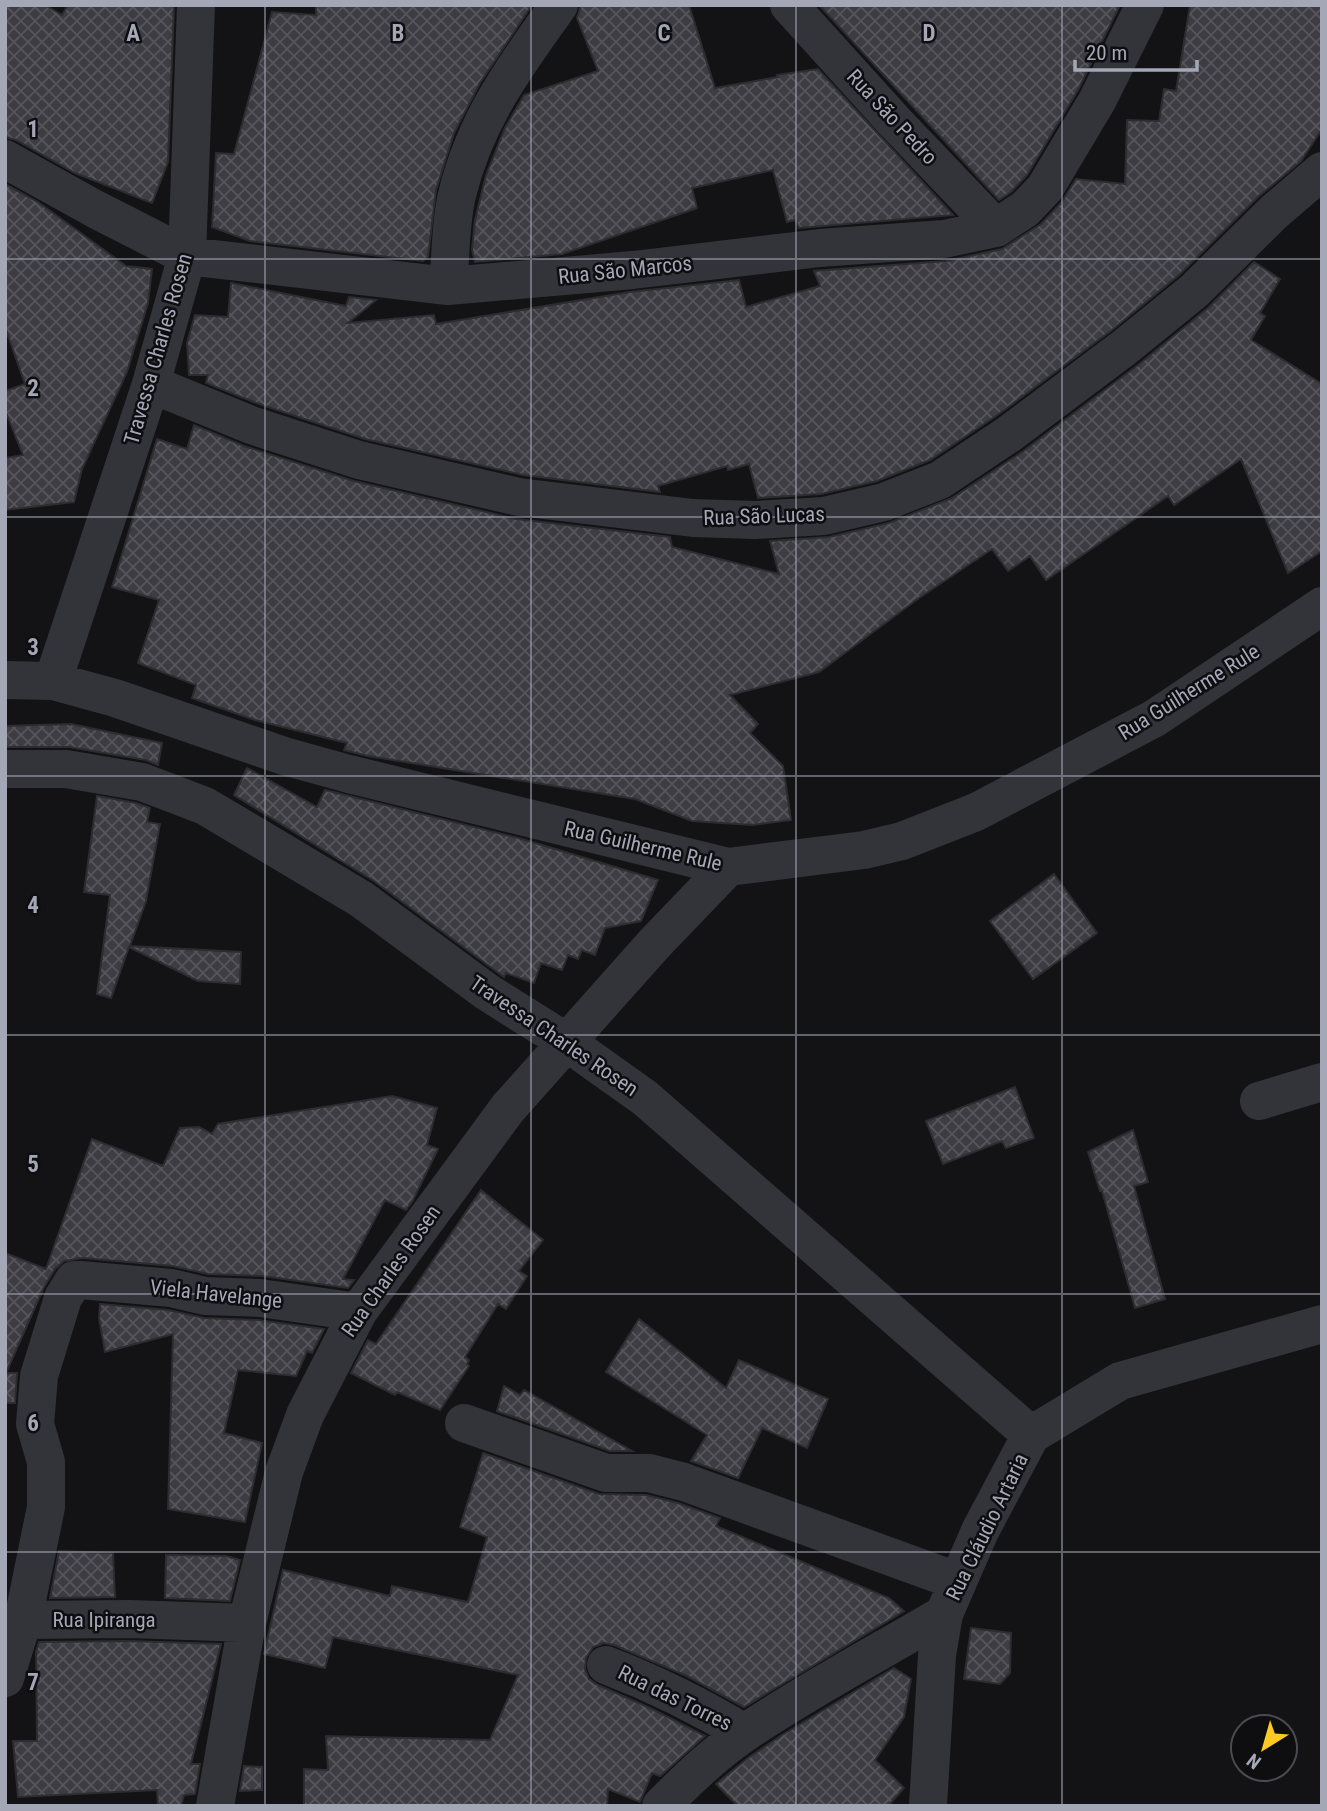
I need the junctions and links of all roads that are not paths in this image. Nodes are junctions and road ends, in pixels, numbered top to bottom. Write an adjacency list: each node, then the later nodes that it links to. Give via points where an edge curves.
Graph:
1 (196, 5): 8 (street, Travessa Charles Rosen)
2 (559, 5): 9 (street, via 486,115 457,196)
3 (789, 5): 7 (street, Rua São Pedro)
4 (1145, 5): 7 (street, Rua São Marcos, via 1097,101 1045,188 1025,209)
5 (5, 159): 8 (street, Rua São Marcos)
6 (1322, 171): 10 (street, Rua São Lucas, via 1194,291 1009,434 940,480 884,502 824,516 693,519 519,497 359,460 251,425)
7 (996, 228): 9 (street, Rua São Marcos, via 944,239)
8 (187, 256): 9 (street, Rua São Marcos); 10 (street, Travessa Charles Rosen)
9 (448, 286)
10 (151, 384): 13 (street, Travessa Charles Rosen)
11 (1322, 606): 15 (street, Rua Guilherme Rule, via 1155,718 976,812 902,841 864,850)
12 (5, 680): 13 (street, Rua Guilherme Rule)
13 (54, 681): 15 (street, Rua Guilherme Rule, via 349,775)
14 (5, 769): 16 (street, Travessa Charles Rosen, via 66,769 142,782 205,806 361,899 487,992)
15 (728, 867): 16 (street, Rua Charles Rosen)
16 (565, 1041): 19 (street, Rua Charles Rosen, via 508,1108); 22 (street, Travessa Charles Rosen, via 706,1149)
17 (1322, 1082): 18 (street)
18 (1259, 1101)
19 (358, 1312): 24 (street, Viela Havelange, via 260,1298 205,1296 171,1287 74,1280 63,1298 39,1376 35,1424 46,1462 46,1507); 25 (street, Rua Charles Rosen, via 305,1415 284,1472)
20 (1322, 1324): 22 (street, Rua Cláudio Artaria, via 1120,1381)
21 (464, 1423): 23 (street, via 606,1473 649,1473 684,1482)
22 (1031, 1435): 23 (street, Rua Cláudio Artaria)
23 (951, 1598): 28 (street); 31 (street, Rua Cláudio Artaria, via 937,1655)
24 (23, 1620): 25 (street, Rua Ipiranga); 27 (street, Rua Ipiranga)
25 (247, 1623): 29 (street, Rua Charles Rosen)
26 (606, 1665): 28 (street, Rua das Torres, via 704,1708)
27 (5, 1678)
28 (744, 1733): 30 (street)
29 (215, 1806)
30 (661, 1806)
31 (928, 1806)

